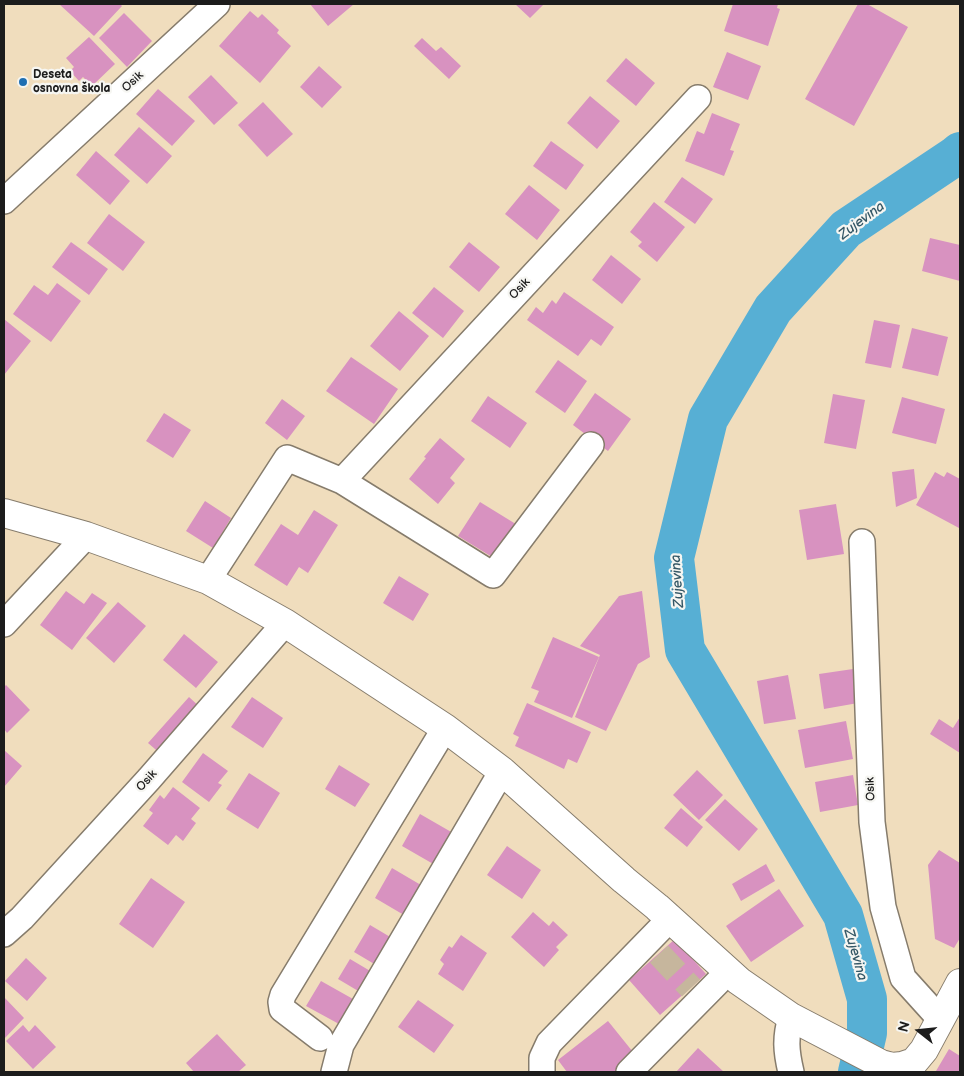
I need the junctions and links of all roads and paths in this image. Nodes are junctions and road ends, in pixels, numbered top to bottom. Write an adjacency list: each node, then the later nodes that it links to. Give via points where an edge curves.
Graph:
1 (217, 4): 3 (street, Osik)
2 (698, 98): 5 (street, Osik)
3 (4, 201)
4 (591, 445): 5 (street, via 493,575)
5 (342, 481): 9 (street, via 287,458)
6 (4, 513): 7 (main road)
7 (86, 536): 9 (main road); 11 (street)
8 (862, 542): 21 (street, Osik, via 872,822 884,906 903,978)
9 (208, 580): 10 (main road)
10 (285, 623): 12 (main road); 15 (street, Osik, via 149,779)
11 (4, 624)
12 (445, 728): 13 (main road); 22 (street, via 283,995 282,1009)
13 (502, 771): 14 (main road); 24 (street, via 341,1045)
14 (660, 916): 16 (street); 17 (main road); 25 (street, via 550,1043 542,1058)
15 (4, 934)
16 (659, 954)
17 (728, 982): 19 (street); 20 (main road); 26 (street)
18 (960, 983): 21 (main road)
19 (691, 988)
20 (792, 1017): 23 (main road); 27 (street, via 786,1040)
21 (940, 1019): 23 (main road, via 914,1062)
22 (320, 1038)
23 (899, 1068)
24 (334, 1072)
25 (542, 1072)
26 (629, 1072)
27 (791, 1072)

